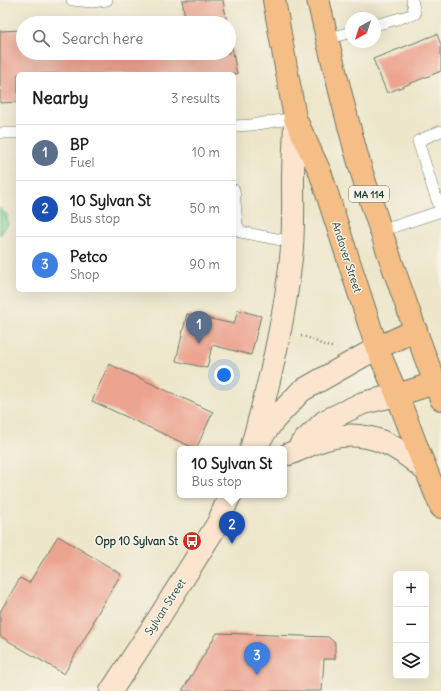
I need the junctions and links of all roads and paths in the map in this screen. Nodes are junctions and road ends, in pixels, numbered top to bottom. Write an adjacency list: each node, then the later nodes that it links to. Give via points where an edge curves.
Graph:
1 (72, 0): 2 (lane)
2 (107, 0)
3 (274, 0): 9 (highway, Andover Street)
4 (318, 0): 8 (highway, MA 114)
5 (412, 0): 6 (lane, via 416,14)
6 (381, 23)
7 (345, 34): 8 (lane)
8 (327, 39): 17 (highway, MA 114, via 348,125)
9 (295, 118): 10 (lane, via 251,126); 18 (main road); 22 (highway, Andover Street, via 320,172)
10 (236, 126)
11 (441, 131): 14 (lane, via 418,141)
12 (16, 132): 13 (lane)
13 (0, 133)
14 (436, 185): 15 (lane)
15 (441, 211): 17 (lane)
16 (236, 213): 18 (lane, via 237,225 241,232)
17 (381, 231): 19 (highway, MA 114)
18 (292, 242): 25 (main road, via 292,258 278,347)
19 (416, 330): 22 (highway); 23 (highway, MA 114)
20 (299, 336): 21 (path, via 306,336 320,344)
21 (337, 346)
22 (378, 348): 24 (highway, Andover Street); 26 (main road, via 301,391 274,420)
23 (439, 387): 24 (highway)
24 (397, 395): 27 (main road, via 363,403 326,421); 28 (highway, Andover Street)
25 (252, 446)
26 (256, 446)
27 (287, 457): 28 (main road, via 329,438 352,435 369,437 393,446 409,455)
28 (425, 470): 31 (highway, Andover Street)
29 (229, 498): 32 (main road, Sylvan Street)
30 (244, 498): 32 (main road, Sylvan Street)
31 (441, 508)
32 (218, 523): 33 (main road, Sylvan Street)
33 (111, 691)

